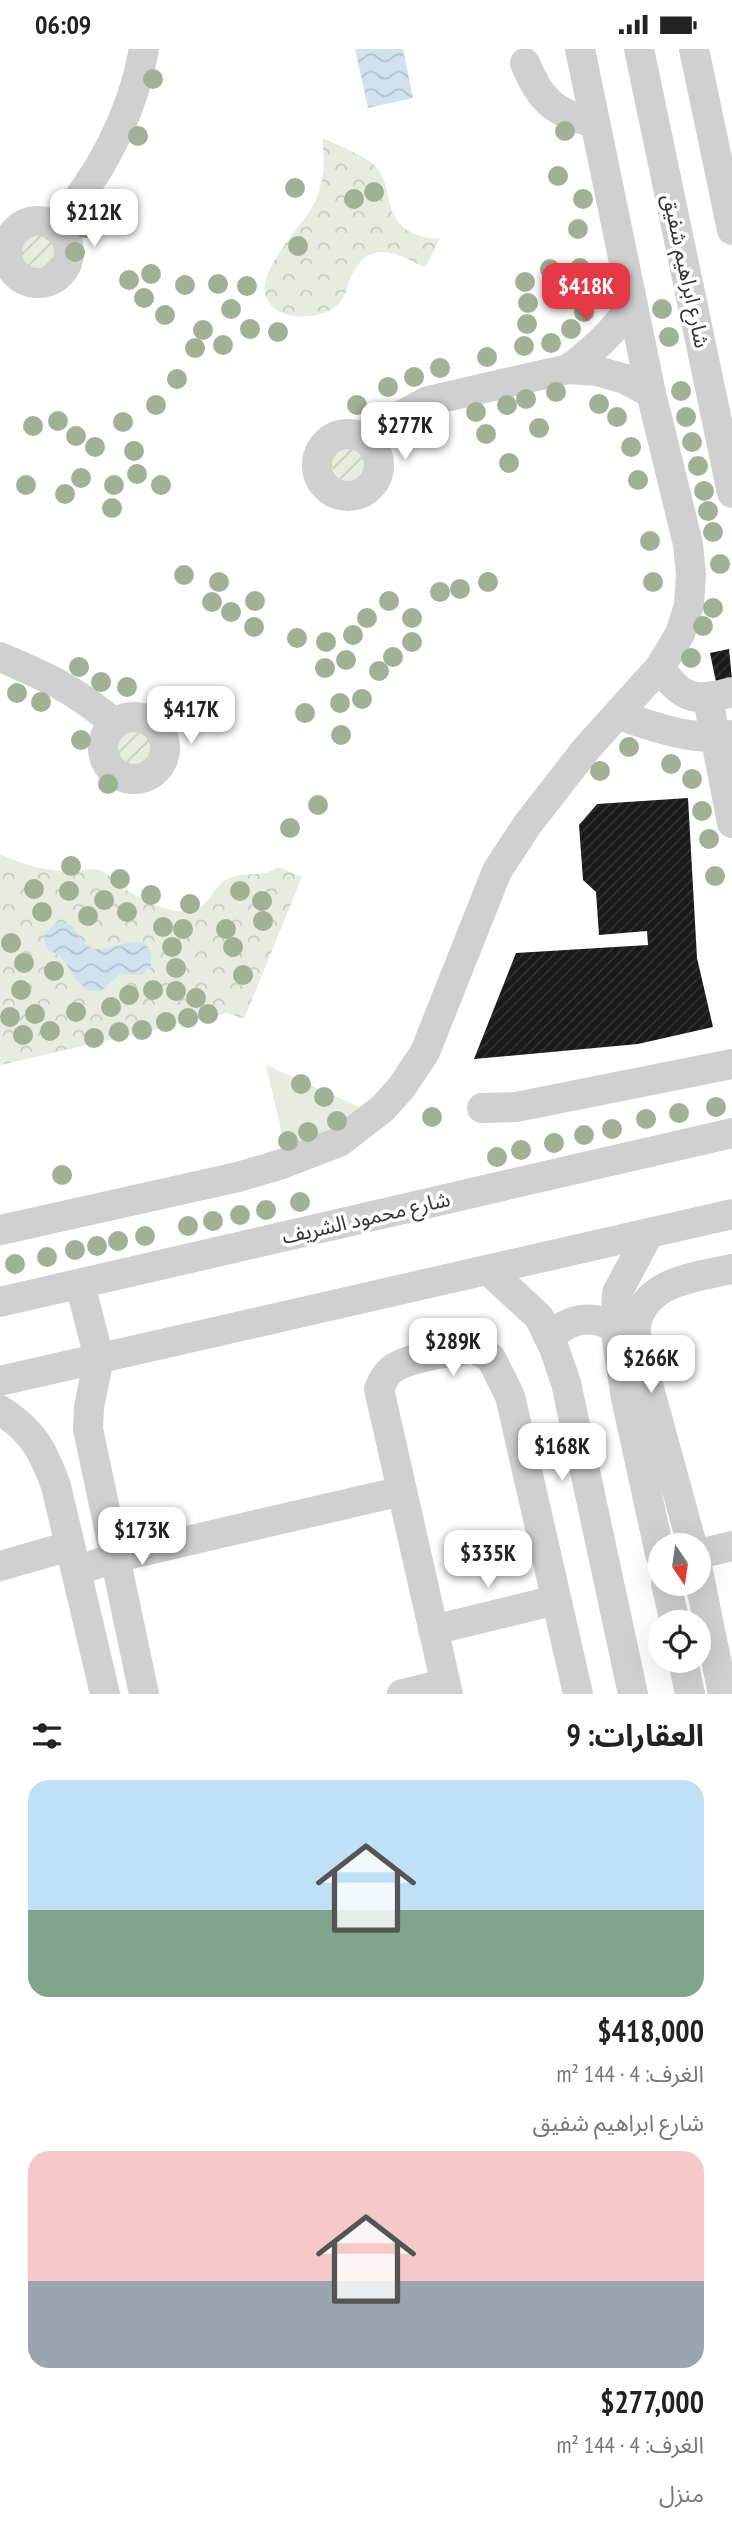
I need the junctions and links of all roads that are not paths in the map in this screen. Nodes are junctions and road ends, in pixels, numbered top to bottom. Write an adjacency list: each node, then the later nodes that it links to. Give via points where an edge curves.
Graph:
1 (144, 49): 7 (street, via 117,133 101,165)
2 (580, 49): 6 (street)
3 (639, 49): 14 (street, شارع ابراهيم شفيق)
4 (694, 49): 8 (street)
5 (526, 63): 6 (street, via 534,86 550,105)
6 (595, 123): 10 (street)
7 (55, 227): 9 (street, via 40,221 21,226); 9 (street, via 64,235 69,254 62,272 44,283 14,273)
8 (732, 230)
9 (4, 246)
10 (632, 305): 11 (street, via 615,330); 12 (street)
11 (568, 369): 12 (street, via 597,371); 13 (street, via 428,401 400,416)
12 (651, 393): 16 (street, via 688,544 691,574 689,605 680,634)
13 (370, 443)
14 (732, 493)
15 (0, 657): 19 (street, via 60,683)
16 (660, 667): 17 (street, via 677,689 690,696); 18 (street)
17 (720, 695): 20 (street)
18 (618, 715): 20 (street, via 671,732); 26 (street, via 578,759 497,871 425,1052 382,1108 339,1142 282,1164)
19 (114, 724)
20 (723, 737): 21 (street)
21 (732, 823)
22 (732, 1064): 23 (street, via 516,1107)
23 (482, 1108)
24 (732, 1133): 30 (street, شارع محمود الشريف)
25 (732, 1214): 27 (street)
26 (0, 1230)
27 (649, 1233): 29 (street); 32 (street, via 617,1293)
28 (732, 1269): 39 (street, via 660,1289 644,1305 636,1326)
29 (488, 1270): 33 (street, via 539,1317); 34 (street)
30 (80, 1284): 31 (street, شارع محمود الشريف); 34 (street)
31 (0, 1302)
32 (615, 1327): 33 (street, via 596,1319 575,1320); 38 (street)
33 (550, 1338): 54 (street, via 566,1383)
34 (99, 1358): 35 (street); 43 (street, via 88,1429)
35 (0, 1381)
36 (0, 1410): 42 (street, via 28,1431 47,1462)
37 (402, 1491): 43 (street); 46 (street, via 379,1389 384,1378 402,1362 474,1347 491,1358 510,1396); 47 (street)
38 (655, 1533)
39 (689, 1533)
40 (732, 1546): 41 (street)
41 (711, 1551)
42 (73, 1558): 43 (street); 44 (street); 50 (street)
43 (114, 1558): 51 (street)
44 (0, 1566)
45 (703, 1596): 56 (street)
46 (556, 1600): 47 (street); 53 (street)
47 (433, 1630): 49 (street)
48 (686, 1673): 55 (street)
49 (446, 1689): 52 (street)
50 (105, 1694)
51 (144, 1694)
52 (402, 1694)
53 (578, 1694)
54 (633, 1694)
55 (690, 1694)
56 (723, 1694)

